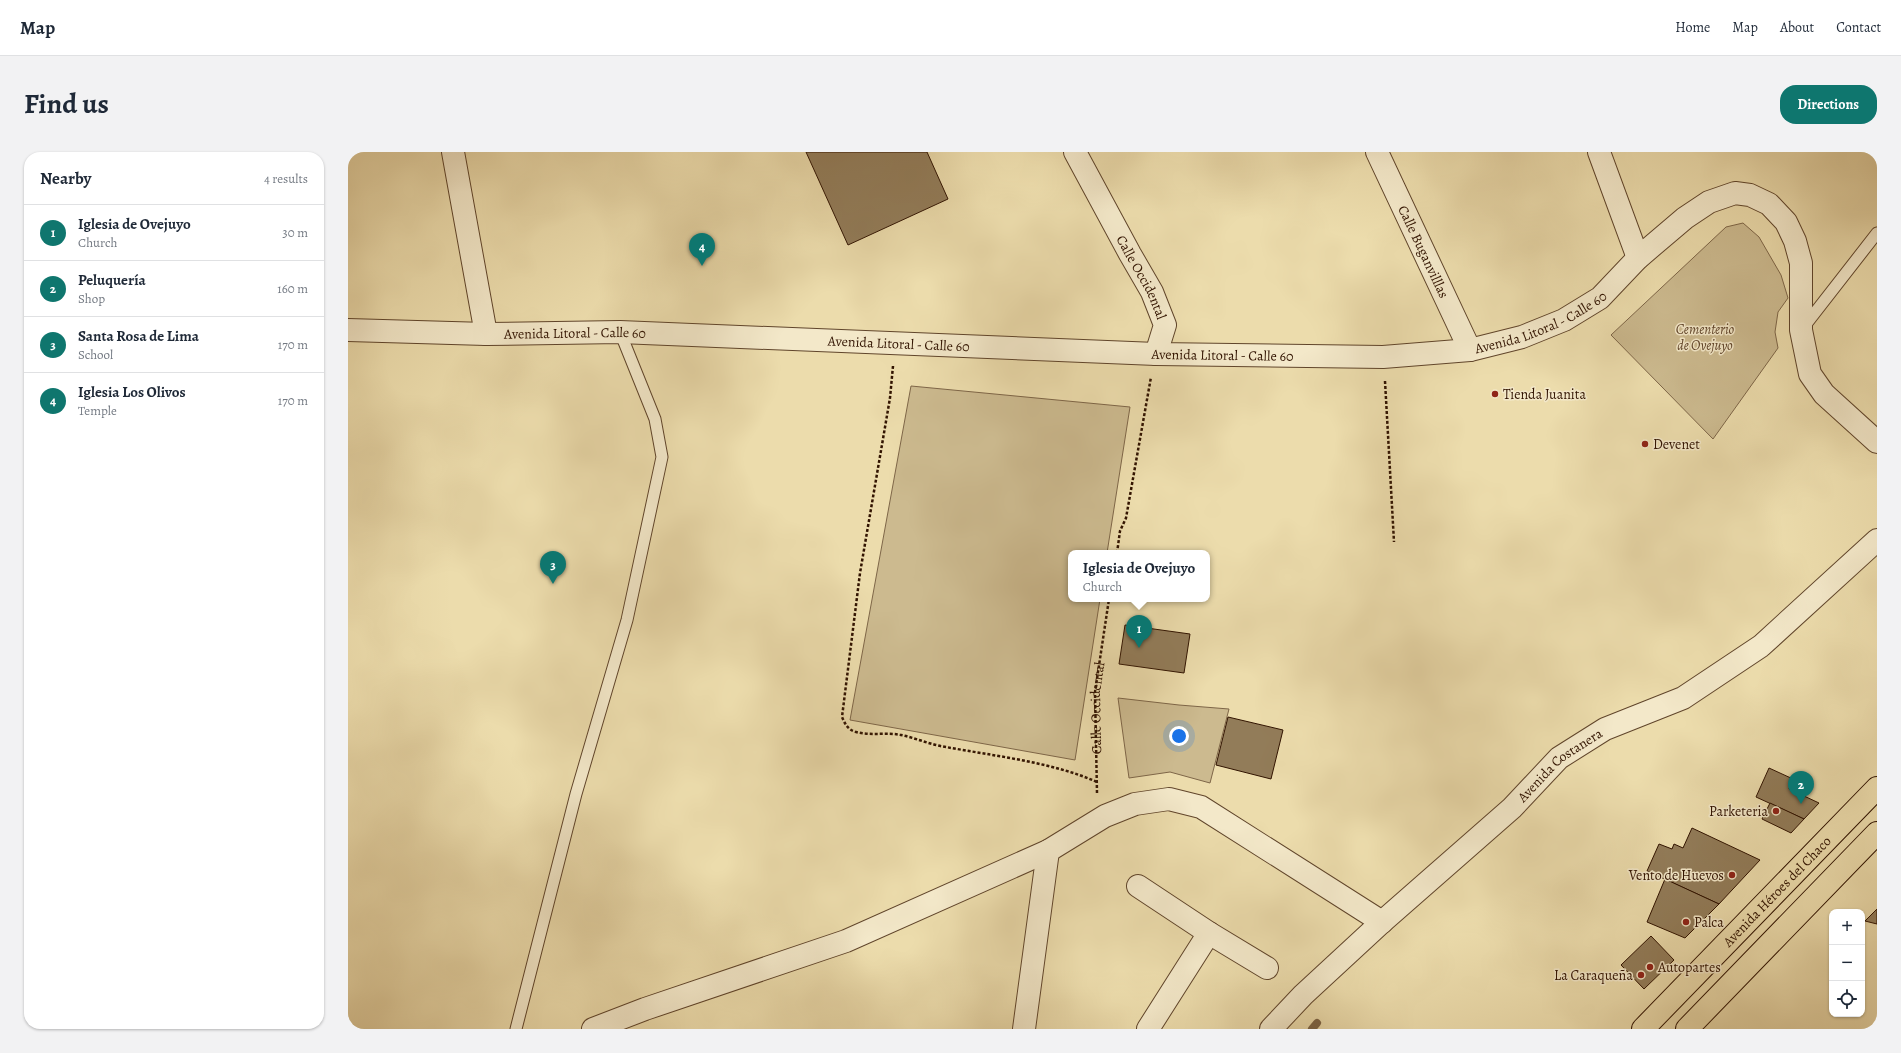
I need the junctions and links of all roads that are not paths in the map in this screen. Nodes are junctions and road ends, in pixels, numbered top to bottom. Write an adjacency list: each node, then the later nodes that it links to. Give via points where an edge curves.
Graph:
1 (453, 152): 10 (street)
2 (1075, 152): 12 (street, Calle Occidental, via 1152,292 1165,325)
3 (1377, 152): 11 (street, Calle Buganvilllas)
4 (1599, 152): 6 (street)
5 (1877, 233): 8 (lane)
6 (1638, 258): 8 (street, Avenida Litoral - Calle 60, via 1685,218 1709,202 1735,193 1750,195 1769,204 1786,222 1795,241 1801,263); 11 (street, Avenida Litoral - Calle 60, via 1600,298 1564,320 1522,337)
7 (348, 330): 10 (street, Avenida Litoral - Calle 60)
8 (1801, 330): 13 (street, Avenida Litoral - Calle 60, via 1810,374 1824,394)
9 (620, 332): 10 (street, Avenida Litoral - Calle 60); 12 (street, Avenida Litoral - Calle 60); 22 (lane, via 654,419 662,457 627,620 576,794)
10 (486, 334)
11 (1470, 350): 12 (street, Avenida Litoral - Calle 60, via 1383,357)
12 (1156, 354)
13 (1877, 442)
14 (1877, 540): 19 (street, Avenida Costanera, via 1761,646 1683,698 1605,729 1559,758 1512,808)
15 (1877, 788): 27 (main road, Avenida Héroes del Chaco)
16 (1877, 833): 28 (main road)
17 (1048, 852): 19 (street, via 1105,816 1135,804 1169,799 1201,807); 23 (street, via 846,941); 24 (street)
18 (1138, 886): 20 (street)
19 (1382, 922): 26 (street, Avenida Costanera, via 1303,995)
20 (1209, 933): 21 (street); 25 (street)
21 (1267, 968)
22 (516, 1029)
23 (593, 1029)
24 (1024, 1029)
25 (1148, 1029)
26 (1271, 1029)
27 (1643, 1029)
28 (1687, 1029)

